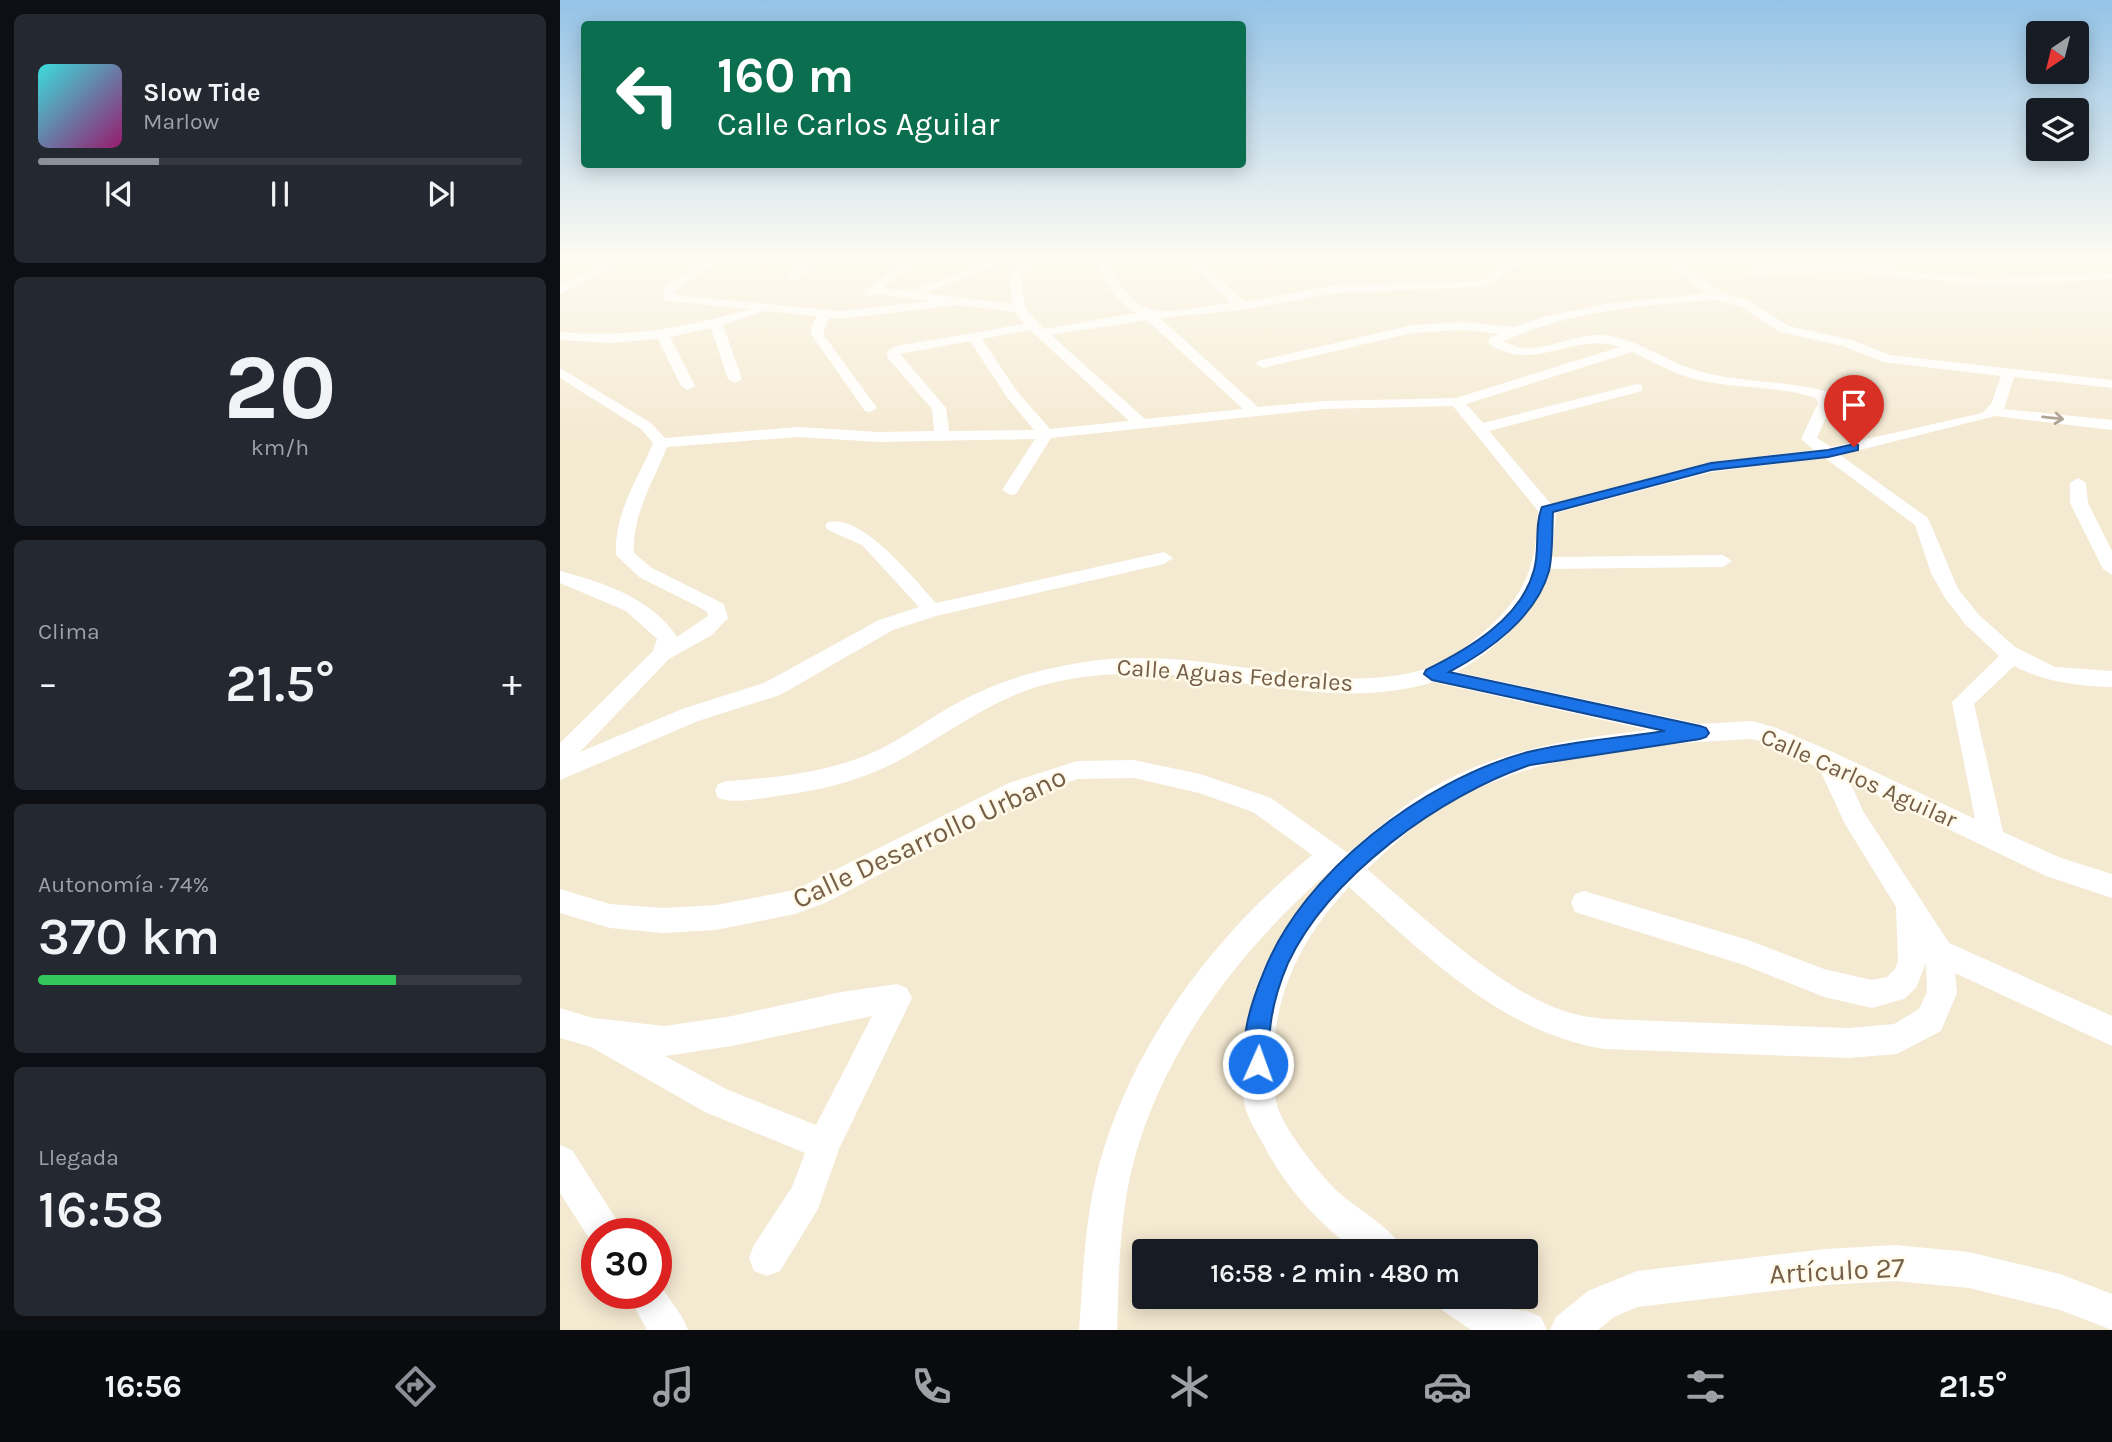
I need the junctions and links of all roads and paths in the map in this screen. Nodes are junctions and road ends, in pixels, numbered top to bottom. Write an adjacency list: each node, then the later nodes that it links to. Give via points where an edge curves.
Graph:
1 (726, 320): 8 (street)
2 (824, 320): 23 (street, via 817,334)
3 (1029, 320): 9 (street)
4 (1117, 320): 9 (street)
5 (1154, 320): 25 (street)
6 (1552, 320): 10 (street)
7 (1772, 320): 17 (street, via 1792,332 1847,343 1888,359)
8 (716, 323): 11 (street); 18 (street)
9 (1038, 330): 13 (street); 26 (street)
10 (1513, 331): 14 (street, via 1494,341 1525,353 1595,339); 15 (street, via 1464,326 1412,329)
11 (662, 334): 12 (street); 20 (street)
12 (560, 337)
13 (975, 338): 29 (street, via 1011,393); 30 (street, via 892,354 939,408)
14 (1632, 348): 22 (street); 32 (street, via 1686,373 1823,395 1825,403 1809,439)
15 (1263, 364)
16 (560, 372): 31 (street, via 646,426)
17 (2008, 374): 19 (street); 24 (street)
18 (735, 379)
19 (2112, 384)
20 (688, 387)
21 (1637, 388): 28 (street)
22 (1457, 402): 25 (street, via 1323,405); 28 (street)
23 (870, 408)
24 (1994, 412): 27 (street, one-way to 27); 32 (street)
25 (1257, 414): 26 (street)
26 (1141, 424): 29 (street)
27 (2112, 425)
28 (1477, 429): 35 (street)
29 (1046, 434): 30 (street); 34 (street)
30 (942, 436): 31 (street, via 798,432)
31 (661, 443): 43 (street, via 628,518 625,555 647,575 718,609 718,618 705,630)
32 (1828, 453): 35 (street, via 1711,467); 44 (street, via 1922,522 1951,593)
33 (2078, 483): 40 (street, via 2079,503)
34 (1010, 490)
35 (1547, 509): 39 (street)
36 (834, 526): 42 (street, via 868,541)
37 (1164, 558): 42 (street)
38 (1723, 561): 39 (street)
39 (1543, 563): 45 (street, via 1533,591 1517,614 1470,654)
40 (2112, 569)
41 (560, 578): 43 (street, via 612,595 656,622 667,638)
42 (932, 610): 50 (street, via 886,625 772,689 690,715)
43 (663, 654): 48 (street)
44 (2011, 656): 46 (street, via 2051,674); 52 (street, via 1963,702)
45 (1432, 674): 47 (street, Calle Carlos Aguilar); 51 (street, Calle Aguas Federales, via 1411,680 1334,683 1165,665 1114,664 1067,671 977,703 898,750 847,773 773,788)
46 (2112, 679)
47 (1700, 733): 49 (street, Calle Carlos Aguilar, via 1751,730); 53 (street, via 1566,751 1501,768 1420,809)
48 (560, 758)
49 (1827, 759): 52 (street, Calle Carlos Aguilar); 57 (street, Calle Desarrollo Urbano, via 1845,801)
50 (560, 771)
51 (727, 791)
52 (1992, 839): 54 (street, Calle Carlos Aguilar, via 2055,868)
53 (1339, 862): 55 (street, Calle Desarrollo Urbano, via 1262,806 1226,792 1134,769 1077,770 1018,790 810,897 726,917 670,920 586,913); 58 (street, Calle Desarrollo Urbano, via 1498,993 1569,1028 1604,1034 1849,1043 1897,1038 1930,1020 1942,993); 65 (street, via 1280,957 1265,995 1258,1064 1262,1110 1287,1157 1318,1199); 72 (street, via 1263,915 1169,1041 1133,1113 1112,1181)
54 (2112, 886)
55 (560, 901)
56 (1584, 904): 57 (street, via 1745,952 1824,983 1872,994 1894,989 1906,978 1912,961)
57 (1909, 905): 58 (street, Calle Desarrollo Urbano)
58 (1939, 952): 60 (street)
59 (560, 1023): 61 (street)
60 (2112, 1031)
61 (593, 1033): 62 (street, via 716,1101); 62 (street, via 665,1041 897,998)
62 (824, 1144): 66 (street, via 806,1196)
63 (560, 1162): 64 (street)
64 (596, 1218)
65 (1367, 1239)
66 (767, 1258)
67 (655, 1309): 71 (street)
68 (1476, 1309): 70 (street)
69 (2112, 1312): 73 (street, Artículo 27, via 2060,1292 1969,1270 1895,1263 1636,1289 1601,1304)
70 (1511, 1329)
71 (669, 1330)
72 (1098, 1330)
73 (1569, 1330)

